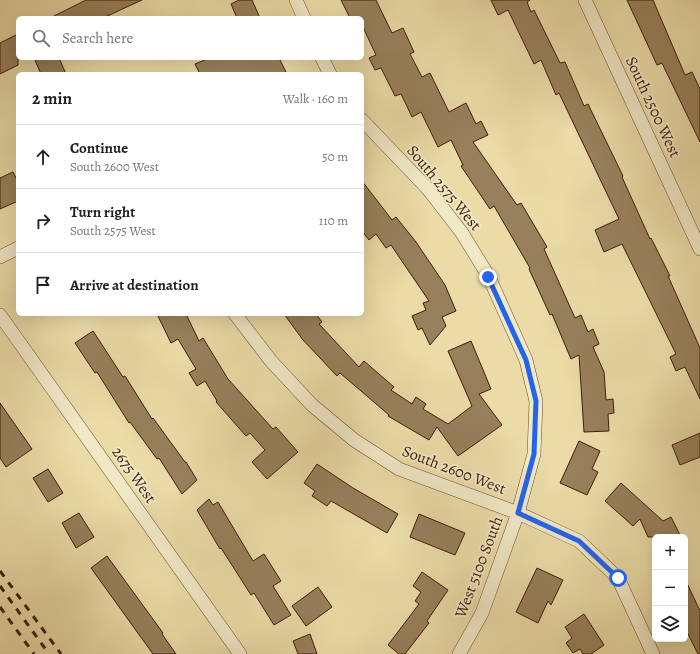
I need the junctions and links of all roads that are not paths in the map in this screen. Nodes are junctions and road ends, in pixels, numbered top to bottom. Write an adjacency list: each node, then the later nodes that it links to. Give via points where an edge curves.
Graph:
1 (296, 0): 3 (street)
2 (585, 0): 8 (street, South 2500 West)
3 (303, 16)
4 (323, 60): 5 (street)
5 (329, 72)
6 (364, 122): 12 (street, South 2575 West, via 428,189 462,233 488,277 526,360 536,401 534,454)
7 (16, 249): 9 (street)
8 (700, 249)
9 (0, 257)
10 (0, 315): 13 (street, 2675 West)
11 (237, 316): 12 (street, South 2600 West, via 271,361 312,405 354,440 399,469)
12 (518, 513): 14 (street, West 5100 South, via 482,613); 15 (street, South 2600 West, via 579,541 618,578)
13 (240, 654)
14 (459, 654)
15 (653, 654)

